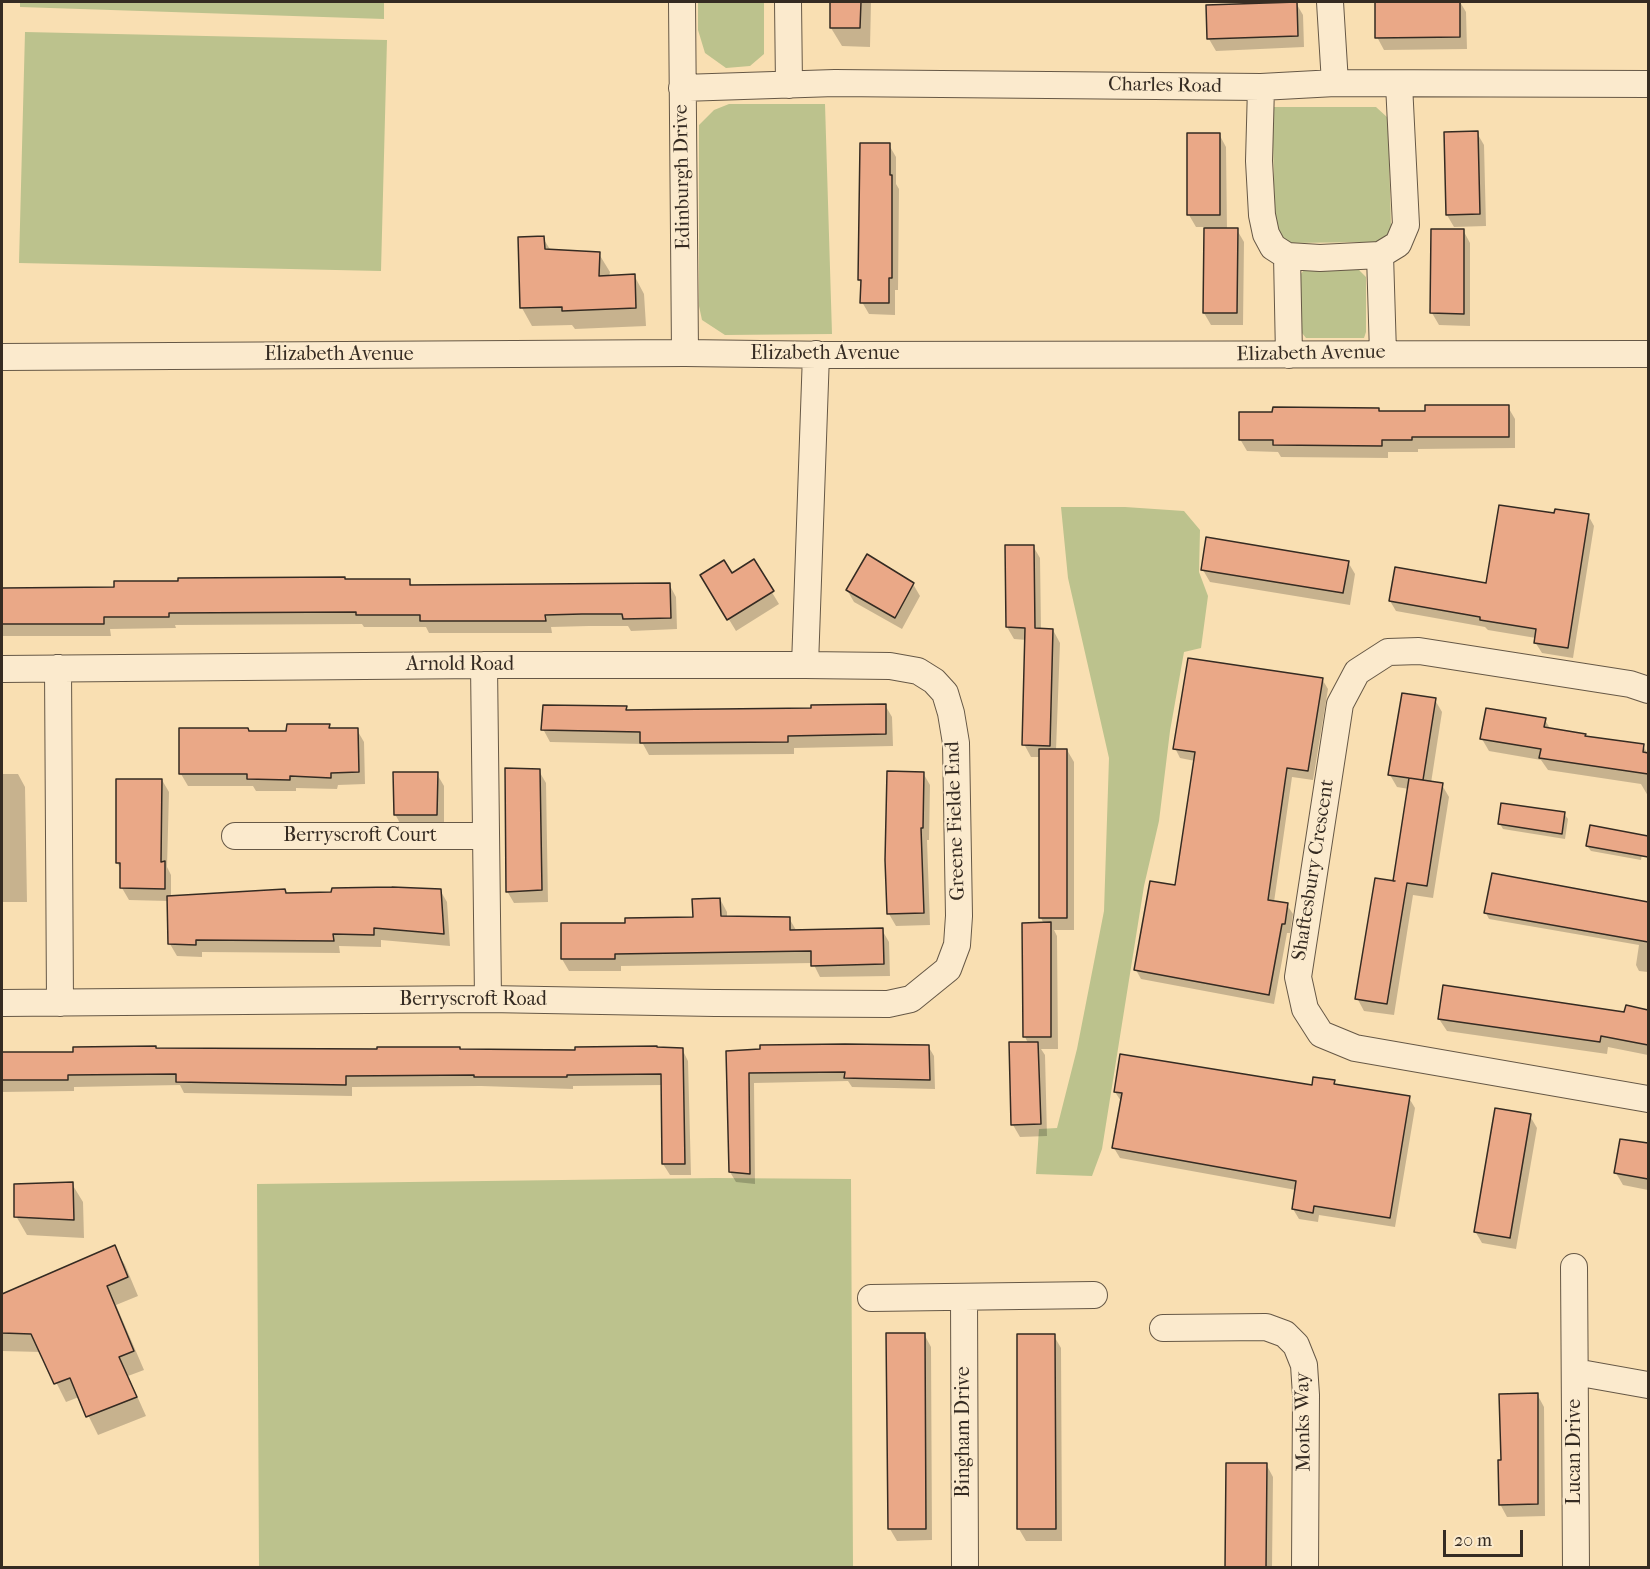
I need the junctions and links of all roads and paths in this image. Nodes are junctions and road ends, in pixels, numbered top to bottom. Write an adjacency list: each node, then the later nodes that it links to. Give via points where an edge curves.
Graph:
1 (682, 2): 9 (street, Edinburgh Drive)
2 (788, 2): 7 (street)
3 (1330, 2): 4 (street)
4 (1335, 83): 5 (street, Charles Road); 8 (street, Charles Road)
5 (1399, 84): 6 (street, Charles Road); 10 (street, via 1406,225 1398,244)
6 (1648, 84)
7 (789, 85): 8 (street, Charles Road); 9 (street, Charles Road)
8 (1260, 87): 11 (street, via 1262,215 1273,247)
9 (682, 88): 12 (street, Edinburgh Drive)
10 (1380, 255): 11 (street); 13 (street)
11 (1287, 256): 16 (street)
12 (685, 352): 14 (street, Elizabeth Avenue); 17 (street, Elizabeth Avenue)
13 (1383, 353): 15 (street, Elizabeth Avenue); 16 (street, Elizabeth Avenue)
14 (816, 354): 16 (street, Elizabeth Avenue); 19 (street)
15 (1648, 354)
16 (1289, 355)
17 (2, 357)
18 (484, 665): 19 (street, Arnold Road); 20 (street, Arnold Road); 25 (street)
19 (805, 665): 22 (street, Arnold Road, via 890,666)
20 (58, 668): 21 (street, Arnold Road); 29 (street)
21 (2, 669)
22 (918, 671): 26 (street, Greene Fielde End, via 945,693 956,743 957,945 948,969)
23 (1648, 690): 30 (street, Shaftesbury Crescent, via 1419,651 1388,652 1357,672 1340,704 1298,977 1305,1009 1321,1034 1355,1048)
24 (235, 836): 25 (street, Berryscroft Court)
25 (486, 836): 27 (street)
26 (937, 979): 27 (street, Berryscroft Road, via 911,999 888,1004)
27 (488, 999): 29 (street, Berryscroft Road)
28 (2, 1003): 29 (street, Berryscroft Road)
29 (60, 1003)
30 (1648, 1099)
31 (1574, 1267): 36 (street, Lucan Drive)
32 (1094, 1295): 33 (street)
33 (964, 1297): 34 (street); 38 (street, Bingham Drive)
34 (871, 1298)
35 (1163, 1328): 39 (street, Monks Way, via 1266,1327 1285,1334 1296,1345 1304,1365 1306,1395)
36 (1575, 1372): 37 (street, Lucan Drive); 40 (street, Lucan Drive)
37 (1648, 1385)
38 (965, 1568)
39 (1305, 1568)
40 (1576, 1568)

